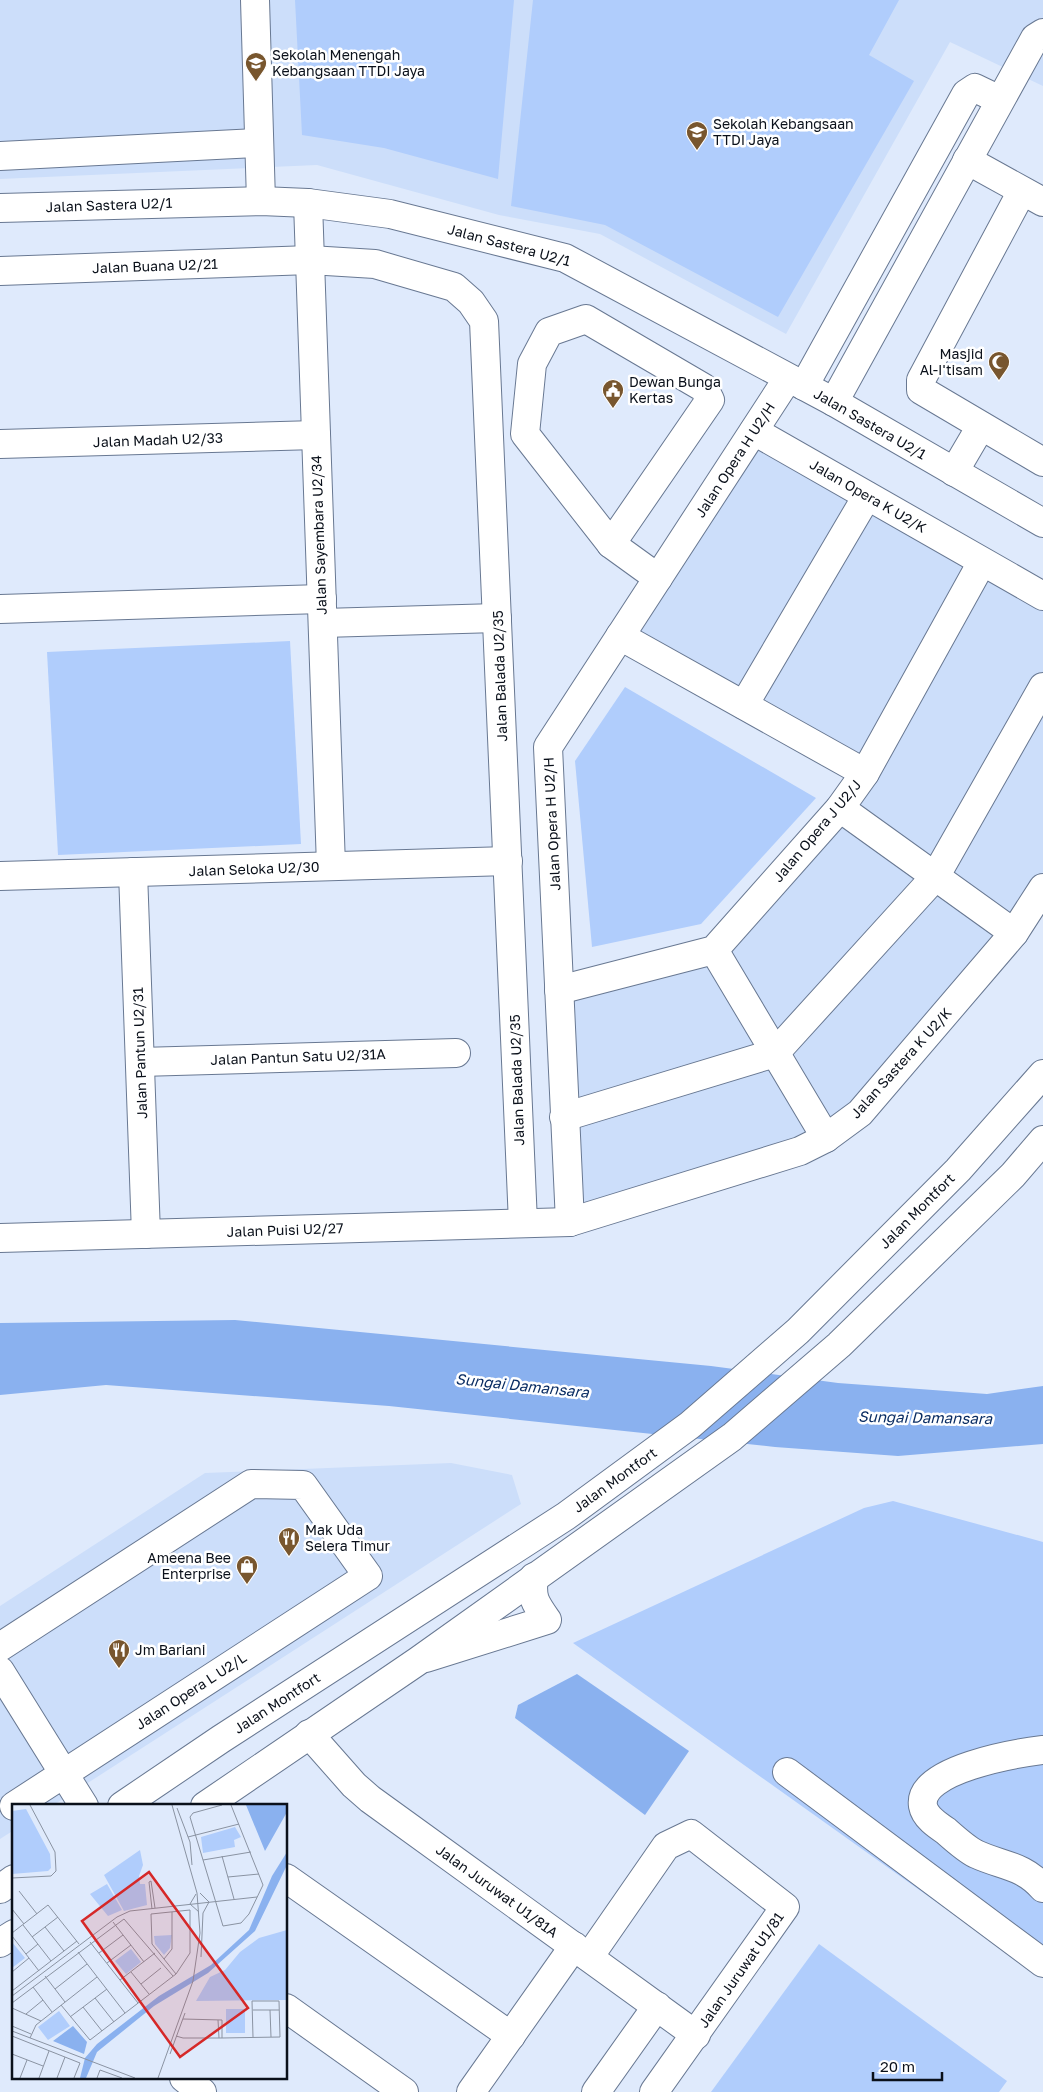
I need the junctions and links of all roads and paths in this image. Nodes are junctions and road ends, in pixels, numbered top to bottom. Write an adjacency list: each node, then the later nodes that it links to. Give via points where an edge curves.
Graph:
1 (255, 0): 4 (street)
2 (1043, 33): 3 (street, via 1034,38)
3 (1000, 100): 6 (street); 13 (street, Jalan Opera H U2/H, via 975,88 966,94)
4 (258, 143): 5 (street); 8 (street)
5 (0, 156)
6 (967, 160): 7 (street); 14 (street)
7 (1032, 196): 15 (street, via 921,380 921,390)
8 (261, 200): 9 (street, Jalan Sastera U2/1); 10 (street, Jalan Sastera U2/1)
9 (308, 203): 11 (street, Jalan Sayembara U2/34); 13 (street, Jalan Sastera U2/1, via 390,214 565,258)
10 (0, 208)
11 (310, 260): 12 (street, Jalan Buana U2/21); 17 (street, Jalan Sayembara U2/34); 29 (street, Jalan Balada U2/35, via 375,264 454,287 471,302 484,321)
12 (0, 271)
13 (796, 382): 14 (street, Jalan Sastera U2/1); 16 (street, Jalan Opera H U2/H)
14 (834, 402): 20 (street, Jalan Sastera U2/1)
15 (981, 426): 19 (street); 20 (street)
16 (754, 431): 21 (street, Jalan Opera K U2/K); 25 (street, Jalan Opera H U2/H)
17 (316, 435): 18 (street, Jalan Madah U2/33); 28 (street, Jalan Sayembara U2/34)
18 (0, 444)
19 (1043, 462)
20 (954, 472): 22 (street, Jalan Sastera U2/1)
21 (867, 496): 24 (street, Jalan Opera K U2/K); 32 (street)
22 (1043, 523)
23 (612, 544): 23 (street, via 525,434 532,364 549,332 586,319 704,388 710,400); 25 (street)
24 (982, 562): 26 (street); 33 (street, Jalan Opera J U2/J)
25 (658, 578): 30 (street, Jalan Opera H U2/H)
26 (1043, 596)
27 (0, 609): 28 (street)
28 (322, 611): 29 (street); 36 (street, Jalan Sayembara U2/34)
29 (497, 618): 35 (street, Jalan Balada U2/35)
30 (620, 636): 32 (street); 43 (street, Jalan Opera H U2/H, via 548,747)
31 (1043, 687): 39 (street)
32 (744, 705): 33 (street)
33 (865, 773): 34 (street, Jalan Opera J U2/J)
34 (840, 808): 39 (street); 42 (street, Jalan Opera J U2/J)
35 (508, 862): 36 (street, Jalan Seloka U2/30); 52 (street, Jalan Balada U2/35)
36 (331, 866): 37 (street, Jalan Seloka U2/30)
37 (133, 872): 38 (street, Jalan Seloka U2/30); 46 (street, Jalan Pantun U2/31)
38 (0, 876)
39 (936, 877): 41 (street); 45 (street)
40 (1043, 888): 41 (street, Jalan Sastera K U2/K)
41 (1014, 933): 49 (street, Jalan Sastera K U2/K, via 860,1113)
42 (714, 950): 43 (street); 45 (street)
43 (559, 990): 48 (street, Jalan Opera H U2/H)
44 (456, 1052): 46 (street, Jalan Pantun Satu U2/31A)
45 (775, 1053): 48 (street); 49 (street)
46 (140, 1062): 53 (street, Jalan Pantun U2/31)
47 (1043, 1074): 65 (street, Jalan Montfort, via 958,1170 798,1331 690,1425 566,1516)
48 (564, 1117): 51 (street, Jalan Opera H U2/H)
49 (826, 1138): 51 (street, Jalan Sastera K U2/K, via 800,1151)
50 (1043, 1140): 55 (street, via 1013,1175 839,1345 732,1437)
51 (570, 1222): 52 (street, Jalan Puisi U2/27)
52 (523, 1223): 53 (street, Jalan Puisi U2/27)
53 (146, 1234): 54 (street, Jalan Puisi U2/27)
54 (0, 1238)
55 (534, 1577): 57 (street); 57 (street, via 534,1602 547,1620)
56 (0, 1647): 62 (street, Jalan Opera L U2/L, via 251,1484 303,1485 368,1576)
57 (418, 1661): 59 (street)
58 (0, 1671): 62 (street)
59 (309, 1734): 66 (street); 75 (street, Jalan Juruwat U1/81A, via 370,1799)
60 (1043, 1750): 71 (street, via 1006,1755 943,1778 929,1788 923,1807 937,1825 975,1853 1027,1873)
61 (787, 1772): 76 (street)
62 (63, 1774): 63 (street, Jalan Opera L U2/L); 64 (street)
63 (17, 1804)
64 (83, 1804)
65 (125, 1804)
66 (208, 1804)
67 (12, 1807): 68 (street, Jalan Opera L U2/L)
68 (0, 1815)
69 (288, 1879): 80 (street)
70 (12, 1881): 72 (street)
71 (1043, 1888)
72 (0, 1889)
73 (12, 1935): 74 (street)
74 (0, 1942)
75 (581, 1952): 77 (street, Jalan Juruwat U1/81A); 79 (street, Jalan Juruwat U1/81, via 666,1846 691,1834 785,1907); 80 (street)
76 (1043, 1963)
77 (657, 2006): 79 (street, Jalan Juruwat U1/81A); 85 (street)
78 (288, 2009): 83 (street)
79 (696, 2035): 86 (street, Jalan Juruwat U1/81)
80 (511, 2036): 84 (street)
81 (187, 2080): 82 (street)
82 (202, 2092)
83 (404, 2092)
84 (471, 2092)
85 (596, 2092)
86 (654, 2092)

